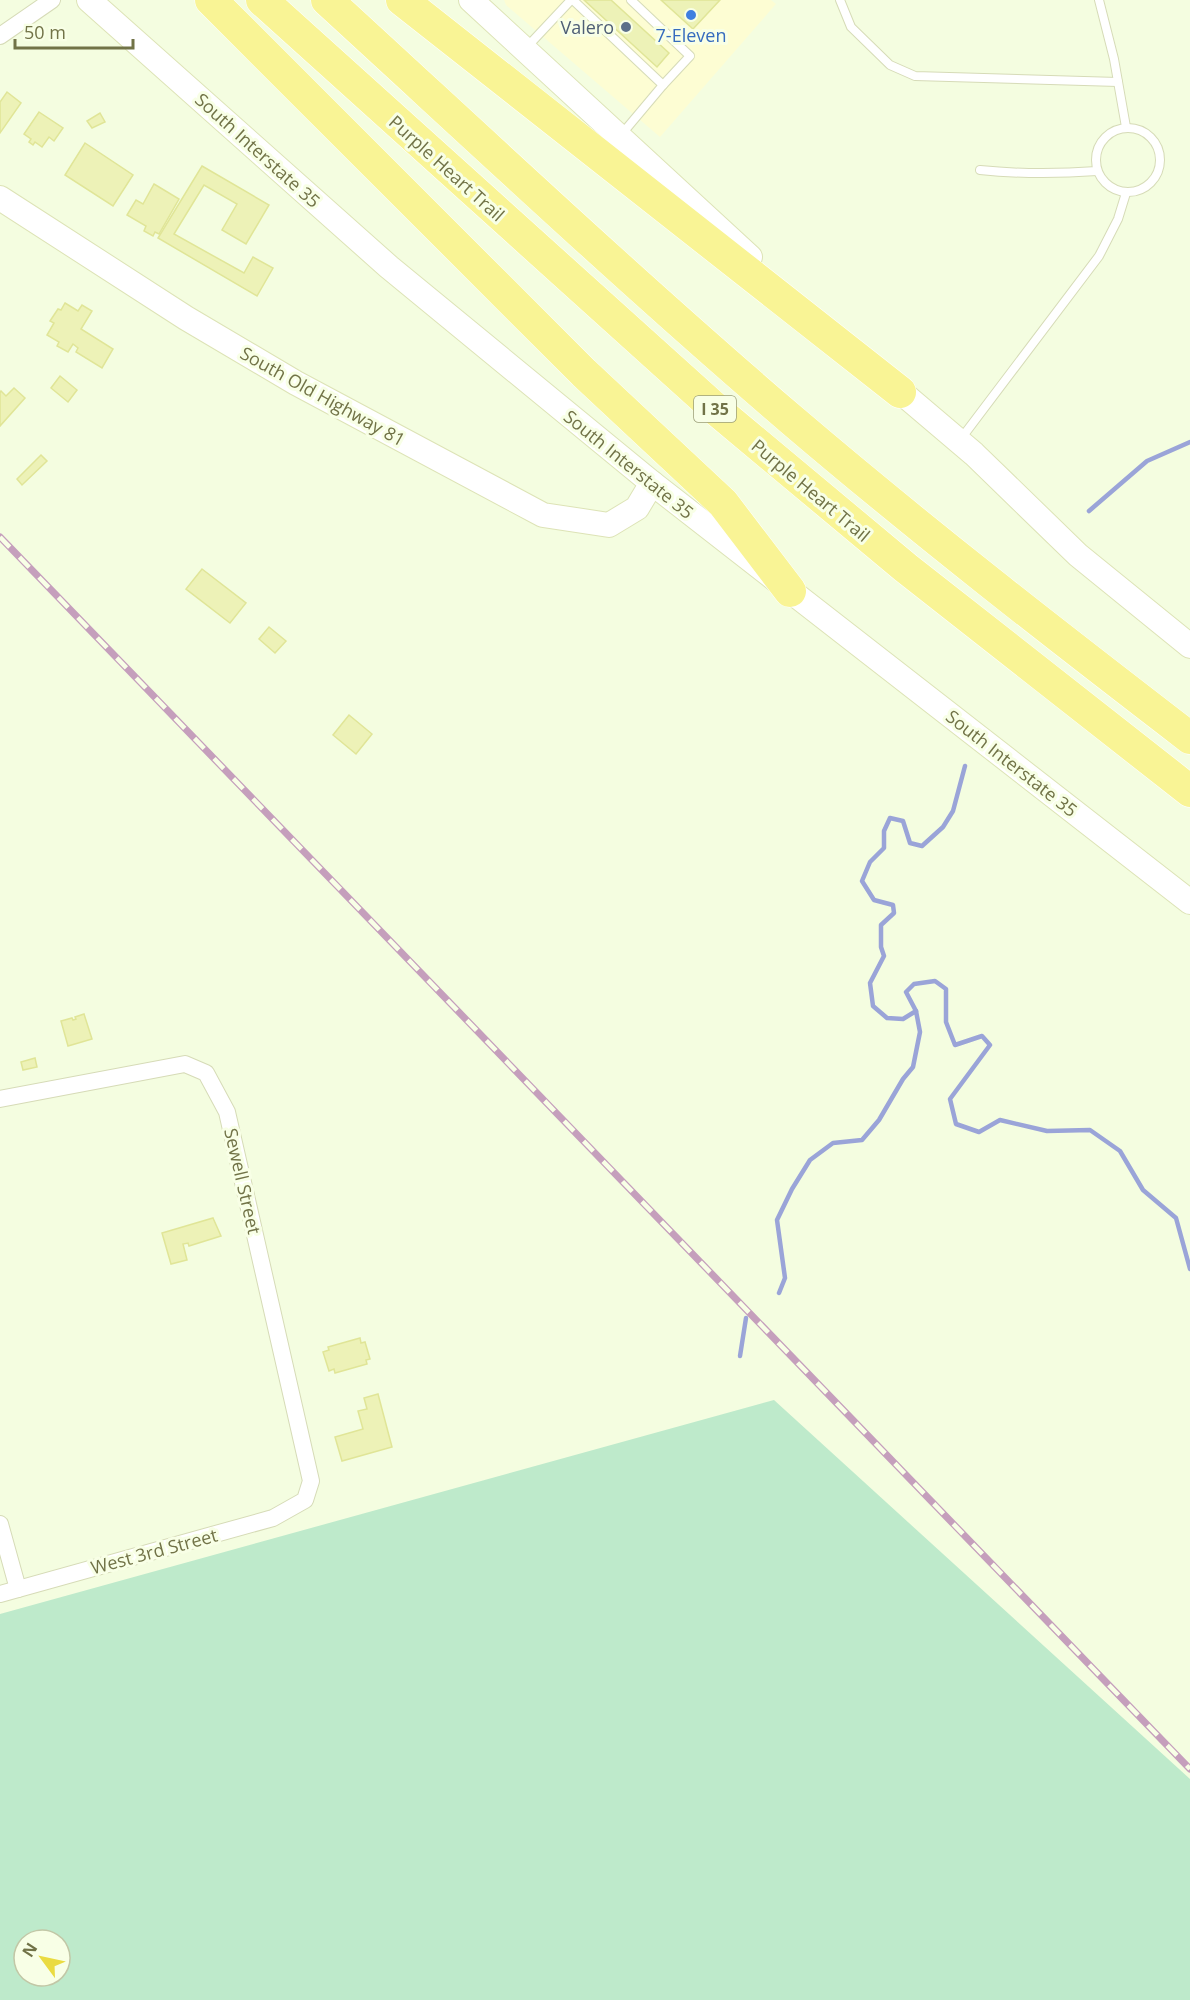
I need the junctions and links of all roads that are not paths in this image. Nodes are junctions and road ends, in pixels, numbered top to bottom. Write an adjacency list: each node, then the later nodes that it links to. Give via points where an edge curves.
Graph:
1 (52, 0): 12 (street)
2 (89, 0): 24 (main road, South Interstate 35, via 389,267)
3 (211, 0): 25 (highway, via 584,373 723,503)
4 (262, 0): 28 (highway, Purple Heart Trail / I 35, via 719,412 906,568)
5 (327, 0): 27 (highway, I 35, via 634,281 794,421 1036,619)
6 (402, 0): 22 (highway)
7 (572, 0): 13 (lane); 15 (lane)
8 (631, 0): 15 (lane, via 690,56)
9 (840, 0): 14 (lane, via 851,27 890,65 915,76)
10 (1099, 0): 14 (lane)
11 (480, 5): 13 (main road)
12 (0, 36)
13 (524, 51): 17 (main road)
14 (1118, 82): 16 (lane)
15 (663, 85): 17 (lane)
16 (1126, 127): 19 (lane, via 1108,134 1101,142 1096,151); 20 (lane, via 1148,134 1160,153 1160,165 1150,184)
17 (619, 137): 22 (main road)
18 (980, 170): 19 (lane, via 1022,174)
19 (1097, 171): 20 (lane, via 1109,187)
20 (1126, 193): 23 (lane, via 1099,256)
21 (0, 198): 24 (main road, South Old Highway 81, via 186,318 286,377 543,515 609,525 637,508)
22 (900, 392): 23 (main road)
23 (958, 441): 26 (main road, via 1078,555)
24 (652, 483): 25 (main road, South Interstate 35)
25 (790, 591): 29 (main road, South Interstate 35)
26 (1190, 646)
27 (1190, 738)
28 (1190, 791)
29 (1190, 902)
30 (0, 1099): 31 (street, Sewell Street, via 185,1064 206,1073 227,1112 312,1481)
31 (305, 1500): 33 (street, West 3rd Street, via 273,1518)
32 (0, 1524): 33 (street)
33 (18, 1589): 34 (street, West 3rd Street)
34 (0, 1594)

